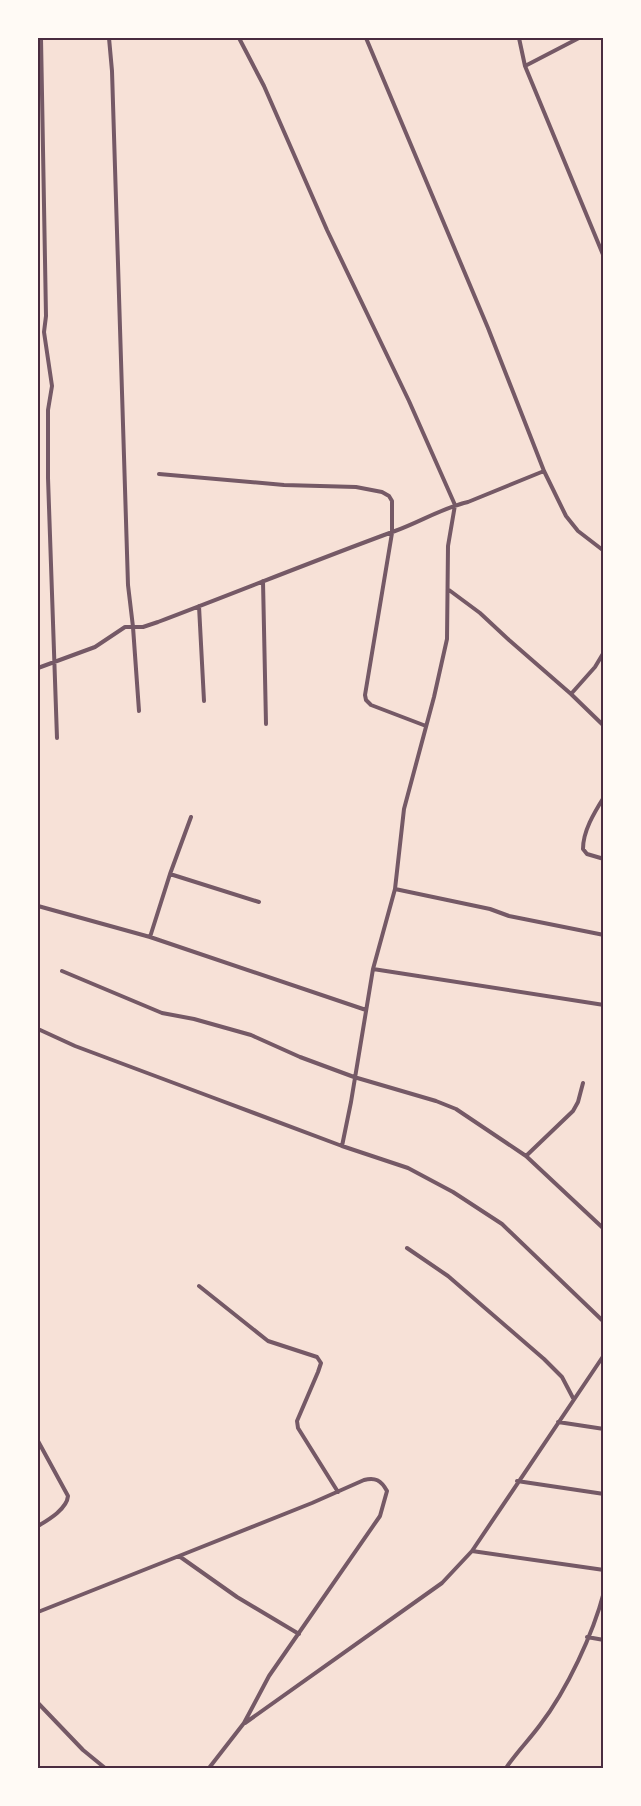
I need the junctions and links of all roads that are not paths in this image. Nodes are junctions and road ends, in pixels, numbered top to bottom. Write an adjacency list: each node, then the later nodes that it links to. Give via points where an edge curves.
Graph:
1 (41, 38): 19 (street, via 44,332 52,386 48,478)
2 (109, 38): 17 (street, via 128,585)
3 (239, 38): 11 (street)
4 (366, 38): 9 (street)
5 (519, 38): 7 (street)
6 (579, 38): 7 (street)
7 (525, 66): 8 (street)
8 (603, 257)
9 (544, 471): 11 (street); 13 (street, via 566,516)
10 (159, 474): 12 (street, via 382,492 392,501)
11 (455, 505): 12 (street); 15 (street, via 448,546)
12 (392, 532): 14 (street); 25 (street, via 365,695 371,705)
13 (603, 551)
14 (263, 581): 16 (street); 24 (street)
15 (448, 590): 21 (street, via 480,613); 25 (street, via 447,639)
16 (199, 606): 17 (street, via 143,627); 22 (street)
17 (133, 627): 19 (street, via 125,627 95,647); 23 (street)
18 (603, 652): 21 (street)
19 (55, 662): 20 (street); 27 (street)
20 (38, 668)
21 (571, 694): 26 (street)
22 (204, 701)
23 (139, 711)
24 (266, 724)
25 (426, 726): 32 (street, via 404,809)
26 (603, 726)
27 (57, 738)
28 (603, 797): 30 (street, via 583,841 587,854)
29 (191, 817): 31 (street)
30 (603, 859)
31 (170, 874): 33 (street); 36 (street)
32 (395, 889): 35 (street); 37 (street)
33 (259, 902)
34 (38, 906): 36 (street)
35 (603, 934)
36 (150, 937): 40 (street)
37 (373, 969): 39 (street); 40 (street)
38 (62, 971): 42 (street, via 162,1013 251,1035)
39 (603, 1005)
40 (366, 1010): 42 (street)
41 (38, 1029): 44 (street)
42 (354, 1077): 44 (street); 45 (street, via 456,1109)
43 (583, 1083): 45 (street, via 573,1111)
44 (342, 1146): 49 (street, via 408,1168 502,1224)
45 (526, 1156): 46 (street)
46 (603, 1229)
47 (406, 1248): 51 (street, via 448,1276 544,1359 562,1377)
48 (199, 1286): 56 (street, via 268,1341 317,1357 321,1363 297,1421 298,1428)
49 (603, 1322)
50 (603, 1355): 51 (street)
51 (573, 1399): 52 (street)
52 (558, 1422): 53 (street); 55 (street)
53 (603, 1429)
54 (38, 1441): 58 (street, via 68,1496 65,1505)
55 (518, 1481): 57 (street); 59 (street)
56 (338, 1492): 60 (street); 64 (street, via 371,1478 378,1479 387,1491 380,1516)
57 (603, 1494)
58 (38, 1526)
59 (472, 1551): 61 (street); 68 (street, via 442,1583)
60 (179, 1556): 63 (street); 64 (street)
61 (603, 1570)
62 (603, 1592): 65 (street)
63 (38, 1612)
64 (299, 1634): 68 (street, via 269,1676)
65 (587, 1637): 66 (street); 71 (street, via 557,1700)
66 (603, 1640)
67 (38, 1703): 69 (street)
68 (244, 1723): 70 (street)
69 (105, 1768)
70 (209, 1768)
71 (506, 1768)

